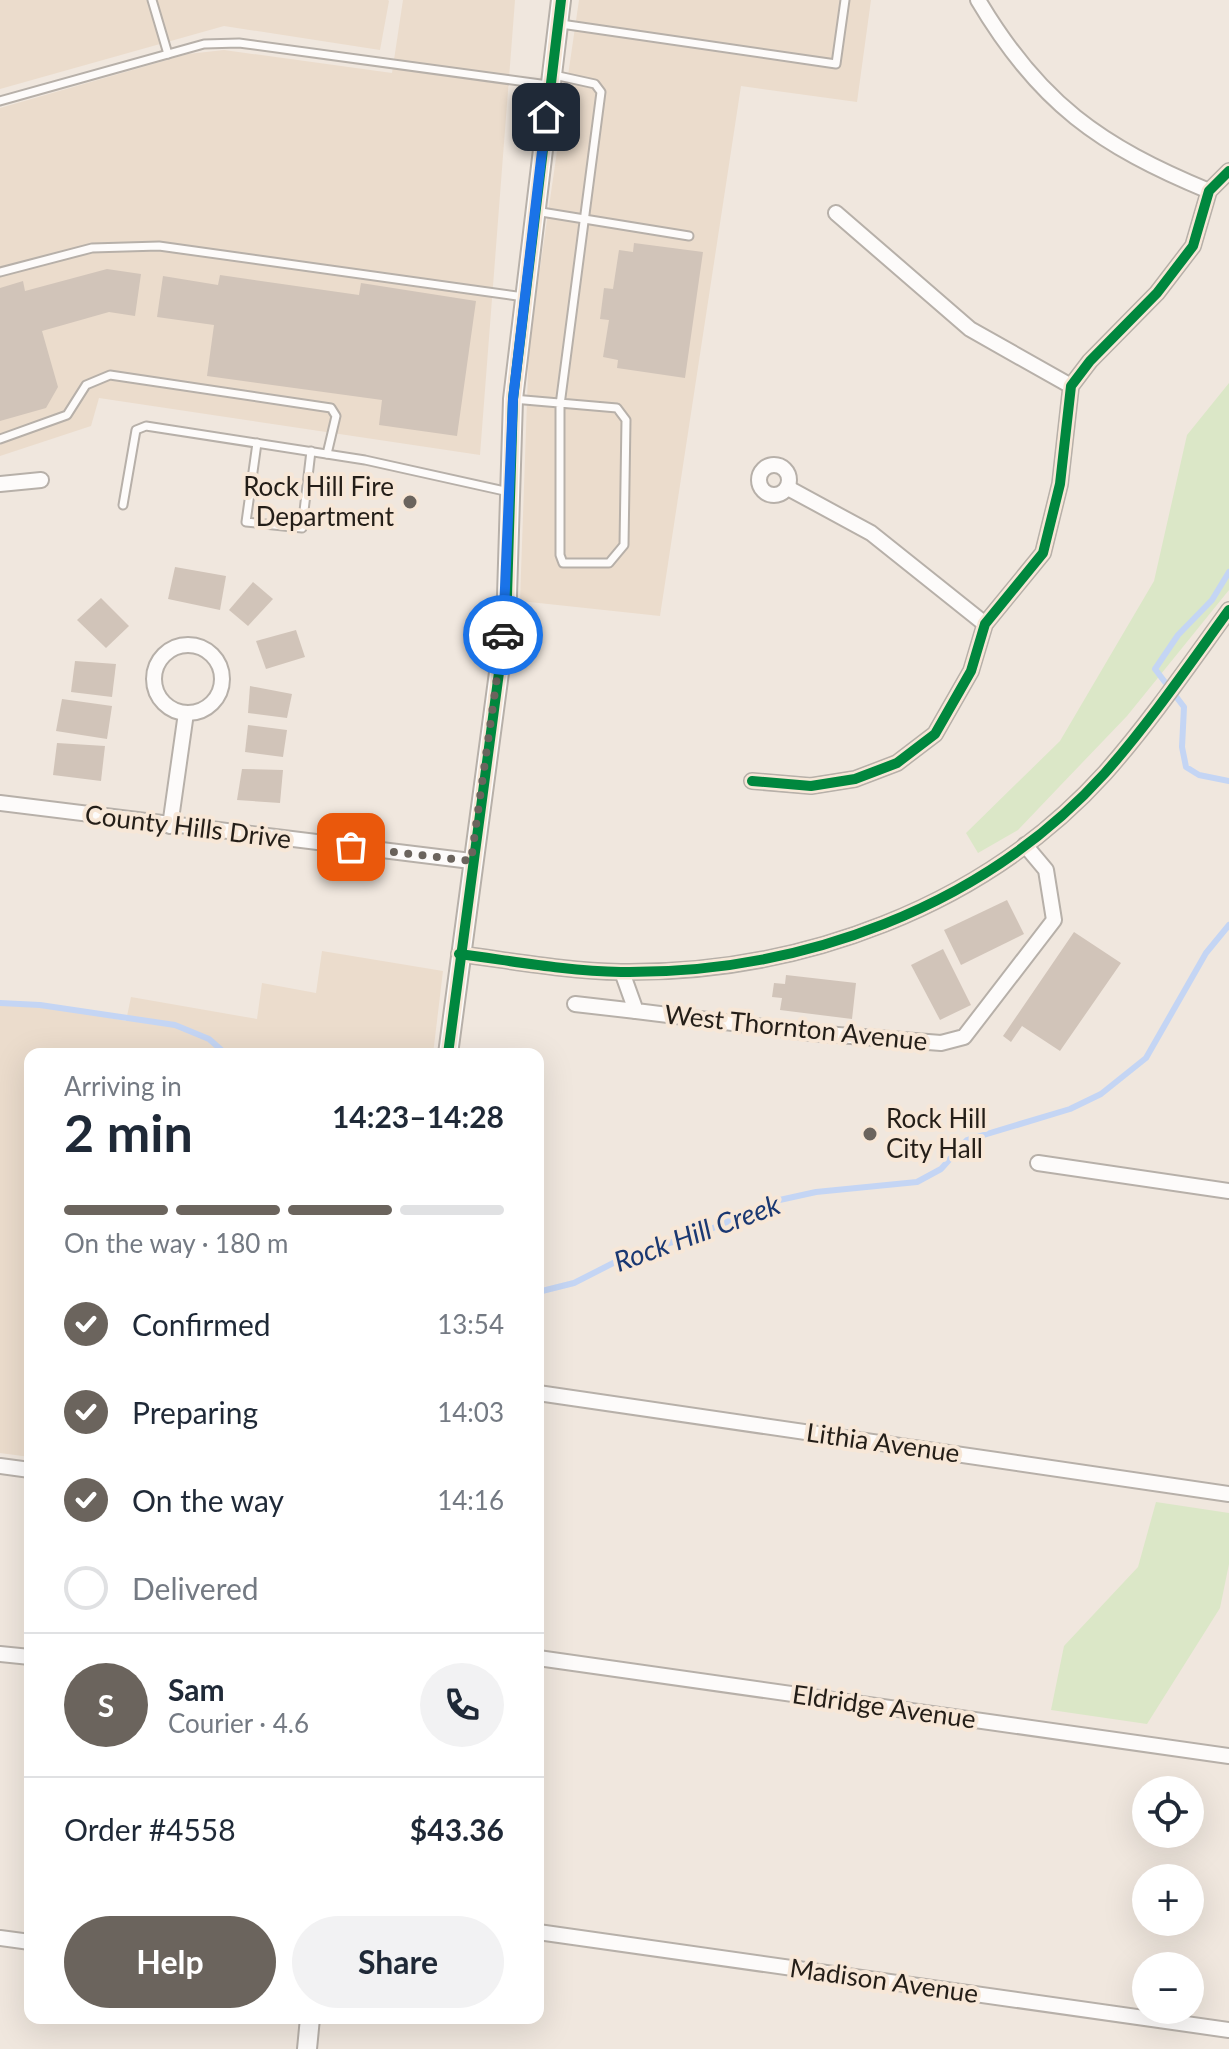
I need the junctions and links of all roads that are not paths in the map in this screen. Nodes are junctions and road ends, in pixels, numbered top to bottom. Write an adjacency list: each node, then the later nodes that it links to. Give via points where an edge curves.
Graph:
1 (152, 0): 6 (lane)
2 (561, 0): 5 (street)
3 (845, 0): 5 (lane, via 836,64)
4 (978, 0): 10 (street, via 1000,37 1069,115 1144,164)
5 (559, 23): 7 (street)
6 (168, 54): 7 (lane, via 204,44 239,43); 8 (lane)
7 (551, 80): 11 (street); 13 (lane, via 595,84 601,92)
8 (0, 101)
9 (1229, 171): 10 (street)
10 (1209, 191): 17 (street, via 1193,246)
11 (533, 210): 13 (lane); 16 (street)
12 (836, 213): 17 (street, via 970,329)
13 (584, 220): 14 (lane); 19 (lane)
14 (689, 236)
15 (0, 272): 16 (lane, via 92,248 159,246)
16 (524, 297): 18 (street)
17 (1071, 386): 30 (street, via 1060,484 1043,553)
18 (513, 399): 19 (lane); 27 (street)
19 (560, 405): 19 (lane, via 560,555 563,563 609,563 624,545 626,420 617,408)
20 (0, 439): 23 (lane, via 67,415 86,385 110,375 331,408 336,416)
21 (257, 443): 22 (lane); 22 (lane, via 246,522 302,528); 28 (lane, via 146,426 136,430)
22 (311, 451): 23 (lane)
23 (327, 454): 27 (lane)
24 (41, 480): 25 (street)
25 (0, 484)
26 (788, 488): 30 (street, via 871,533)
27 (511, 492): 38 (street, via 500,665)
28 (123, 505)
29 (1229, 610): 31 (street)
30 (985, 624): 34 (street, via 971,671 948,714 935,734 897,763 855,779 811,786)
31 (1212, 634): 32 (street); 37 (street, via 1104,774)
32 (1229, 636)
33 (186, 713): 33 (street, via 211,704 222,680 213,656 189,645 164,654 153,678 163,702); 36 (street)
34 (752, 781)
35 (0, 803): 36 (street, County Hills Drive)
36 (170, 826): 38 (street, County Hills Drive)
37 (1025, 845): 40 (street, via 885,927 728,965); 42 (street, West Thornton Avenue, via 1046,870 1054,920 964,1037 941,1043 827,1034)
38 (471, 861): 39 (street)
39 (459, 954): 40 (street); 43 (street)
40 (622, 972): 42 (street, West Thornton Avenue)
41 (575, 1004): 42 (street, West Thornton Avenue)
42 (636, 1011)
43 (449, 1048)
44 (1038, 1163): 45 (street)
45 (1229, 1191)
46 (544, 1394): 49 (street, Lithia Avenue)
47 (0, 1466): 48 (street)
48 (24, 1469)
49 (1229, 1494)
50 (0, 1654): 51 (street)
51 (24, 1656)
52 (544, 1659): 53 (street, Eldridge Avenue)
53 (1229, 1756)
54 (544, 1933): 58 (street, Madison Avenue)
55 (0, 1938): 56 (street)
56 (24, 1941)
57 (309, 2024): 59 (street)
58 (1229, 2030)
59 (307, 2049)

